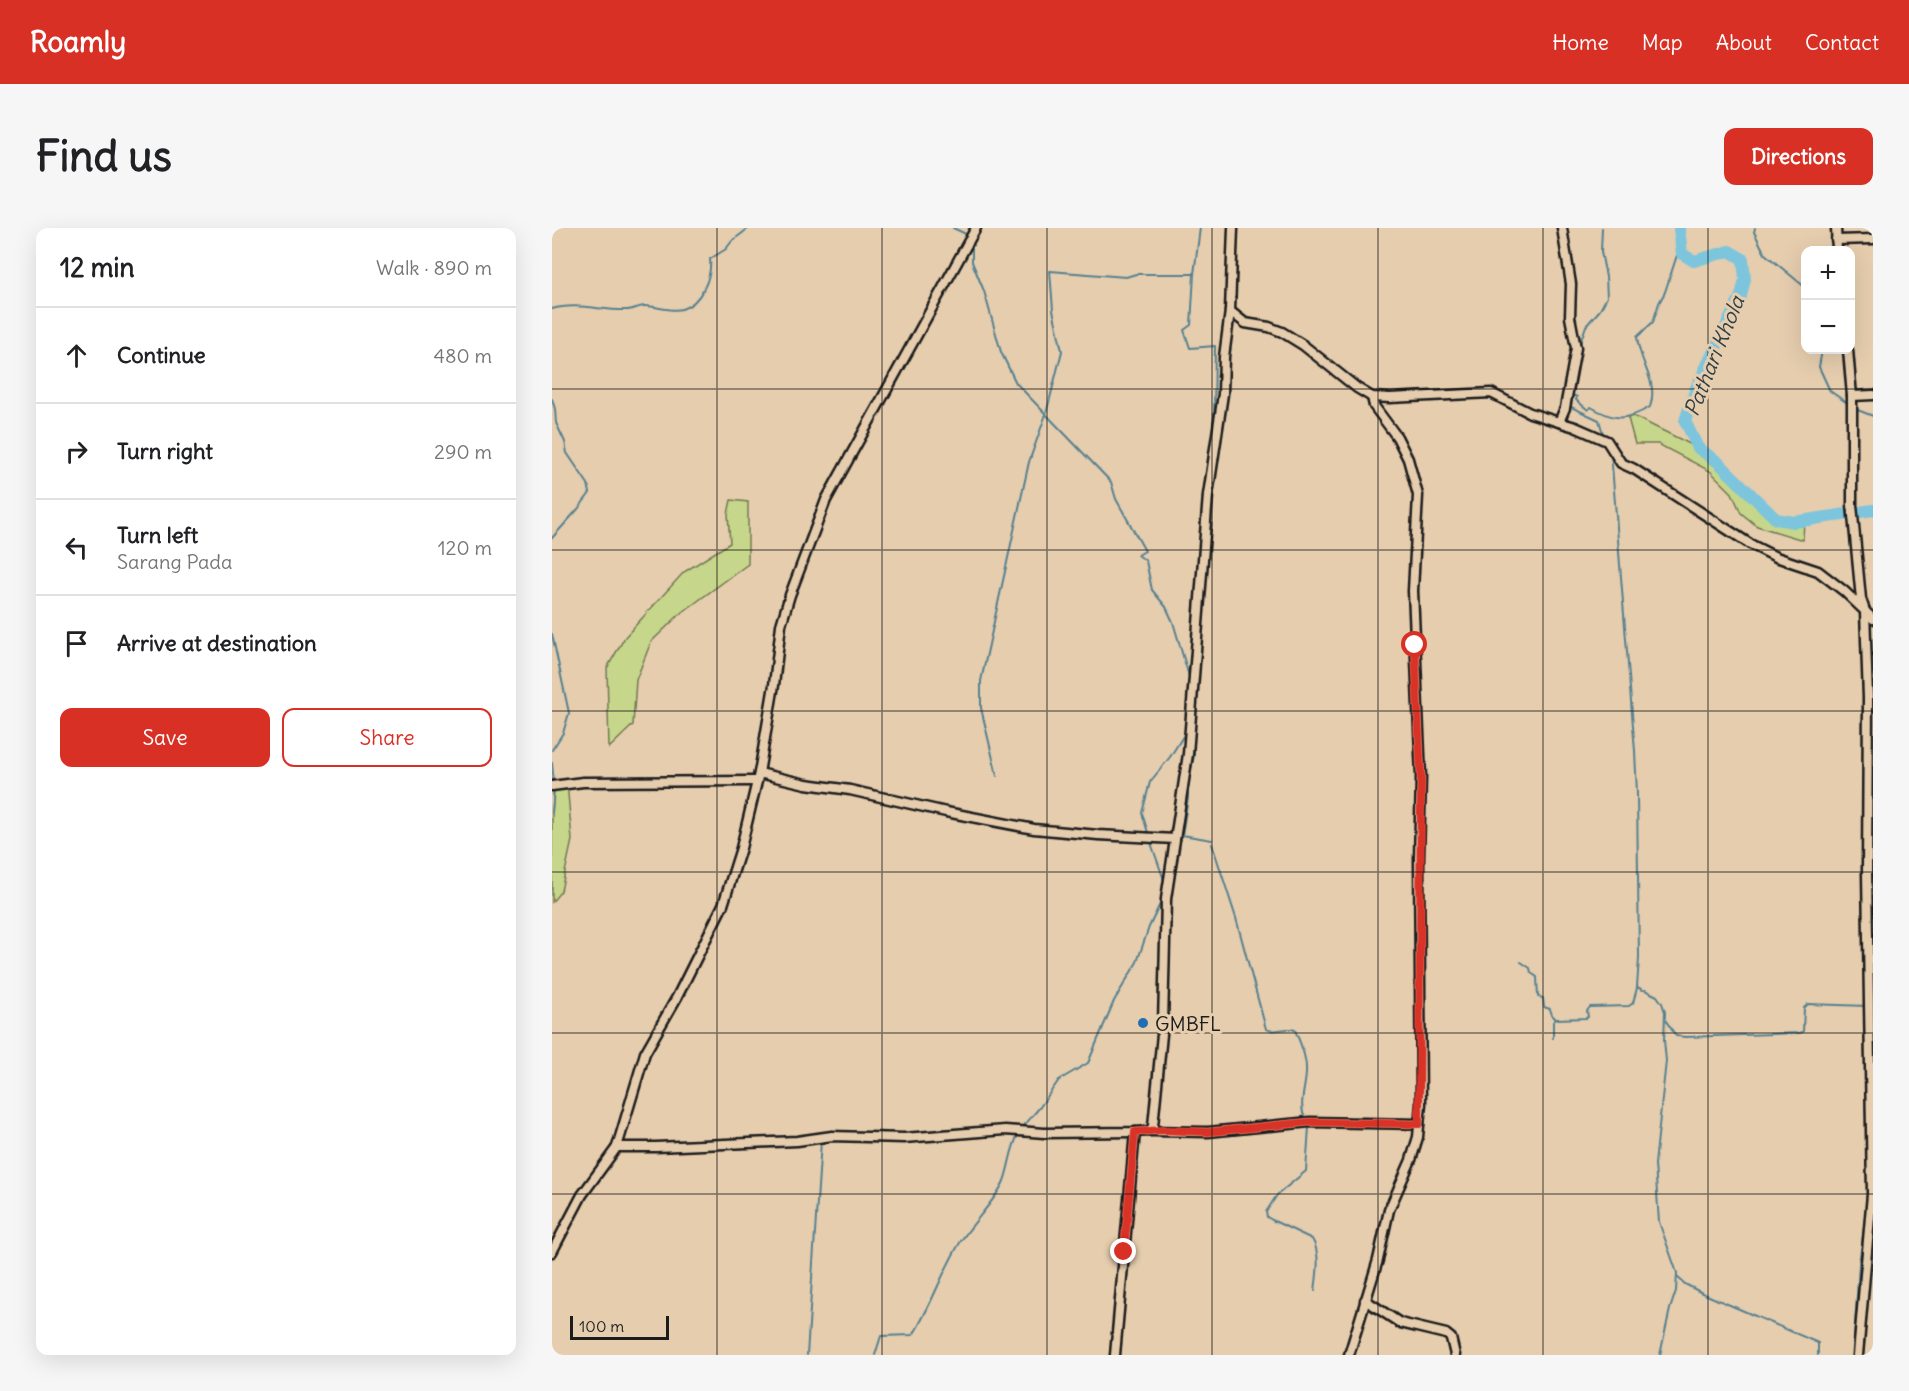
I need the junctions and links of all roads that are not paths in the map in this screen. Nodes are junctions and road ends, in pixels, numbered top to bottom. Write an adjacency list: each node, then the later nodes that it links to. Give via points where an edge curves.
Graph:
1 (976, 228): 16 (street, via 826,500 781,625)
2 (1233, 228): 8 (street)
3 (1562, 228): 13 (street, via 1576,348)
4 (1836, 228): 6 (street)
5 (1873, 239): 6 (street)
6 (1836, 240): 7 (street)
7 (1837, 246)
8 (1230, 311): 12 (street, via 1245,323 1282,332); 18 (street, via 1208,495 1188,754)
9 (1848, 354): 11 (street)
10 (1873, 395): 11 (street)
11 (1852, 396): 14 (street, via 1852,505)
12 (1372, 397): 13 (street, via 1491,393 1530,413); 19 (street, via 1408,459 1418,495 1413,591 1421,777)
13 (1559, 422): 14 (street, via 1607,441 1621,464 1634,468 1750,544 1818,571)
14 (1865, 610): 15 (street); 28 (street, via 1872,1194)
15 (1873, 619)
16 (758, 777): 17 (street); 18 (street, via 850,790 1034,829); 22 (street, via 723,905 645,1053)
17 (552, 786)
18 (1175, 839): 20 (street, via 1166,899 1163,1024)
19 (1419, 1124): 20 (street, via 1310,1122 1208,1132); 24 (street, via 1411,1160 1389,1210)
20 (1150, 1131): 21 (street)
21 (1135, 1132): 22 (street, via 1005,1130 904,1138 832,1136 797,1141); 25 (street)
22 (617, 1147): 23 (street, via 582,1195)
23 (552, 1252)
24 (1365, 1300): 26 (street); 27 (street, via 1400,1323 1446,1334 1451,1338)
25 (1115, 1355)
26 (1349, 1355)
27 (1455, 1355)
28 (1858, 1355)

